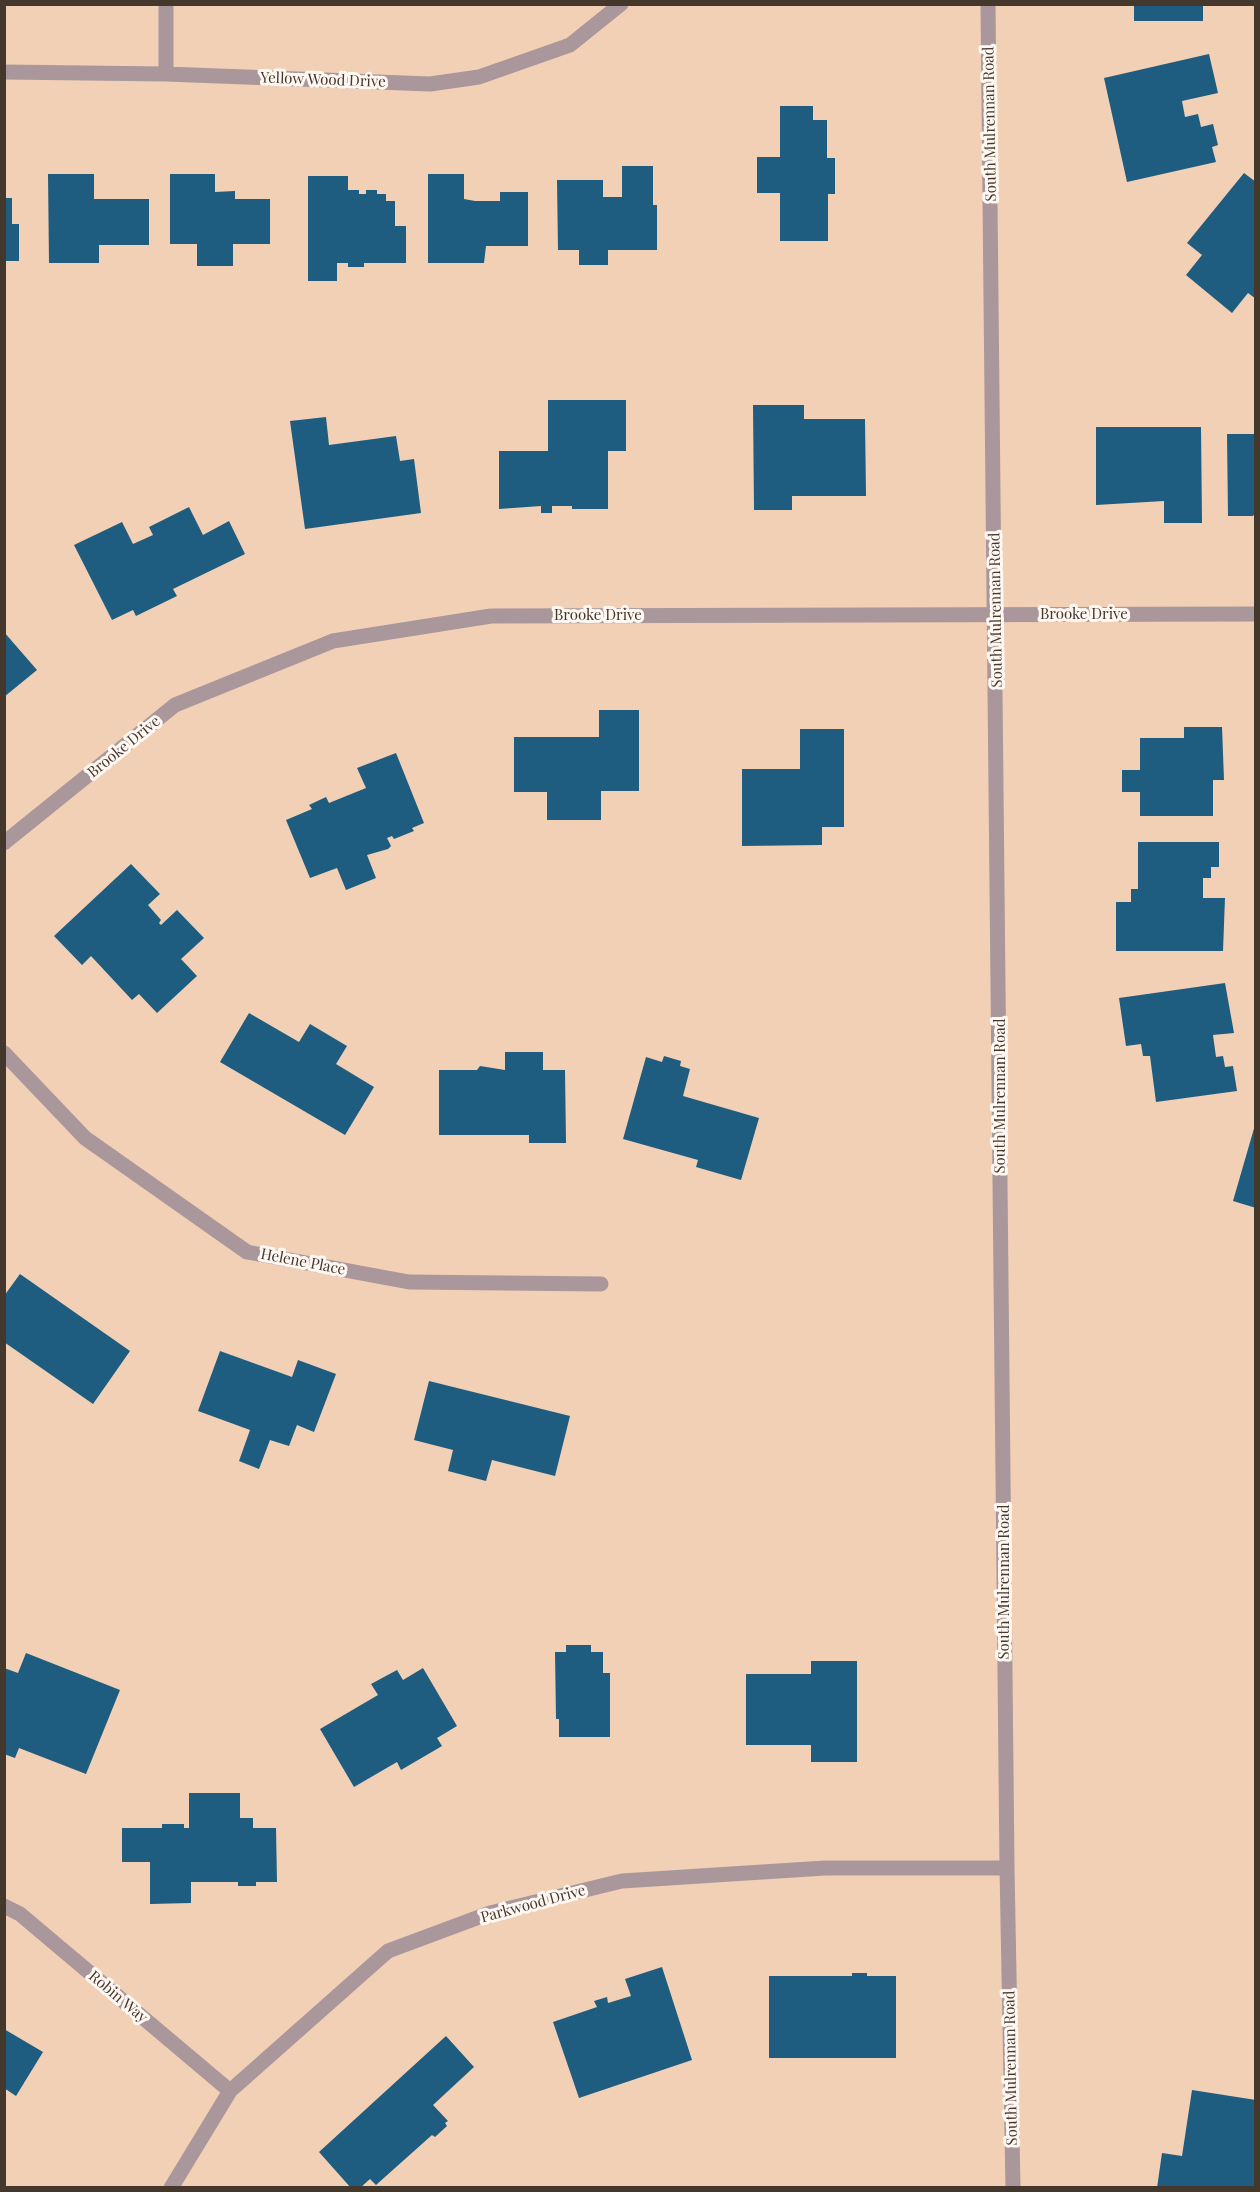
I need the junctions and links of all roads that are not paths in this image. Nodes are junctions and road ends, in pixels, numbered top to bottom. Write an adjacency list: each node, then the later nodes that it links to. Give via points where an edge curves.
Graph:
1 (166, 4): 5 (street)
2 (621, 4): 5 (street, Yellow Wood Drive, via 570,45 469,78 430,84)
3 (988, 4): 6 (street, South Mulrennan Road)
4 (4, 72): 5 (street, Yellow Wood Drive)
5 (166, 74)
6 (996, 614): 7 (street, Brooke Drive); 8 (street, Brooke Drive, via 491,616 333,641 175,705); 11 (street, South Mulrennan Road)
7 (1256, 614)
8 (4, 843)
9 (4, 1053): 10 (street, Helene Place, via 85,1138 247,1252 410,1282)
10 (601, 1284)
11 (1007, 1868): 13 (street, Parkwood Drive, via 825,1868 622,1881 490,1913 388,1952); 15 (street, South Mulrennan Road)
12 (4, 1906): 13 (street, Robin Way, via 20,1914)
13 (230, 2091): 14 (street, Parkwood Drive)
14 (171, 2187)
15 (1013, 2187)

